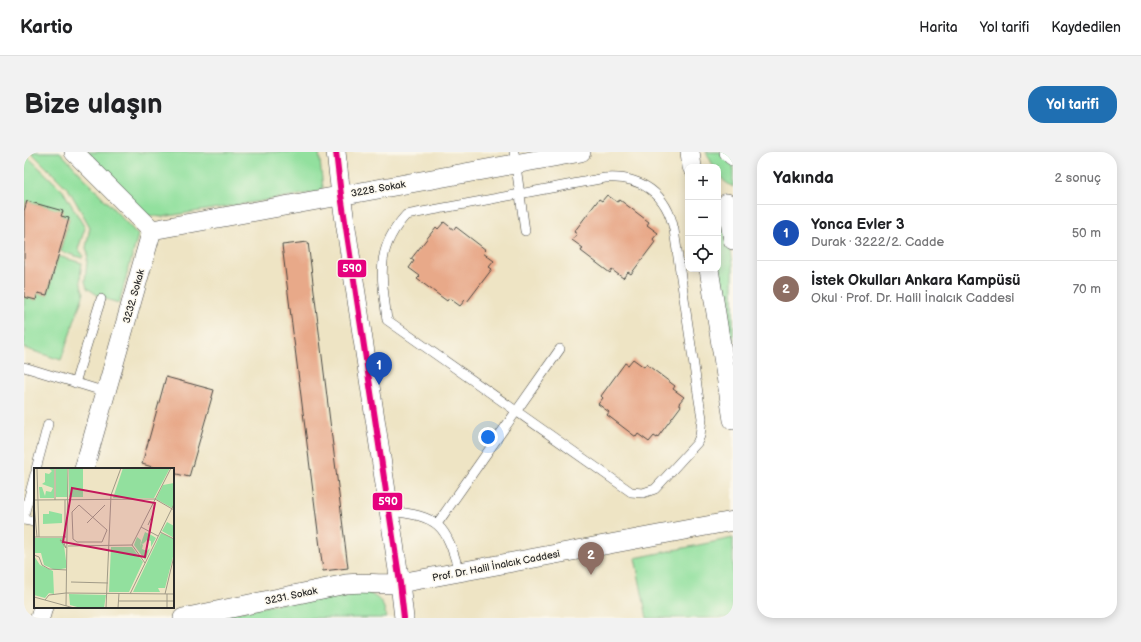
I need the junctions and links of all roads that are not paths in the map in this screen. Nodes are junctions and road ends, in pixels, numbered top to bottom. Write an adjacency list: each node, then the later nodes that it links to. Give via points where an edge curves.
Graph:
1 (74, 152): 12 (street)
2 (336, 152): 10 (street)
3 (581, 152): 7 (street, 3228. Sokak)
4 (690, 152): 8 (street)
5 (729, 152): 6 (street)
6 (733, 156)
7 (515, 158): 9 (lane); 10 (street, 3228. Sokak)
8 (692, 164)
9 (521, 194): 13 (lane); 21 (lane, via 406,215 387,243 382,270 387,320); 21 (lane, via 616,178 638,182 663,202 674,230 702,418 697,444 655,489 637,493 631,492)
10 (341, 195): 12 (street, 3228. Sokak); 27 (street)
11 (726, 203): 14 (street)
12 (152, 230): 20 (street, 3232. Sokak)
13 (525, 231)
14 (733, 240)
15 (709, 272): 22 (street)
16 (101, 299): 19 (lane)
17 (560, 349): 21 (lane)
18 (24, 367): 19 (lane)
19 (75, 383): 20 (lane)
20 (106, 392): 25 (street, 3232. Sokak)
21 (517, 411): 32 (lane)
22 (733, 420)
23 (48, 424): 24 (lane)
24 (36, 468)
25 (84, 468)
26 (34, 478): 28 (lane)
27 (389, 511): 32 (lane, via 416,515); 34 (street)
28 (24, 514)
29 (24, 520): 31 (lane)
30 (733, 520): 33 (street, Prof. Dr. Halil İnalcık Caddesi)
31 (34, 522)
32 (437, 524): 33 (lane, via 451,545)
33 (459, 572): 34 (street, Prof. Dr. Halil İnalcık Caddesi)
34 (400, 583): 37 (street, 3231. Sokak, via 346,584); 38 (street)
35 (43, 608): 36 (street)
36 (40, 618)
37 (183, 618)
38 (404, 618)

